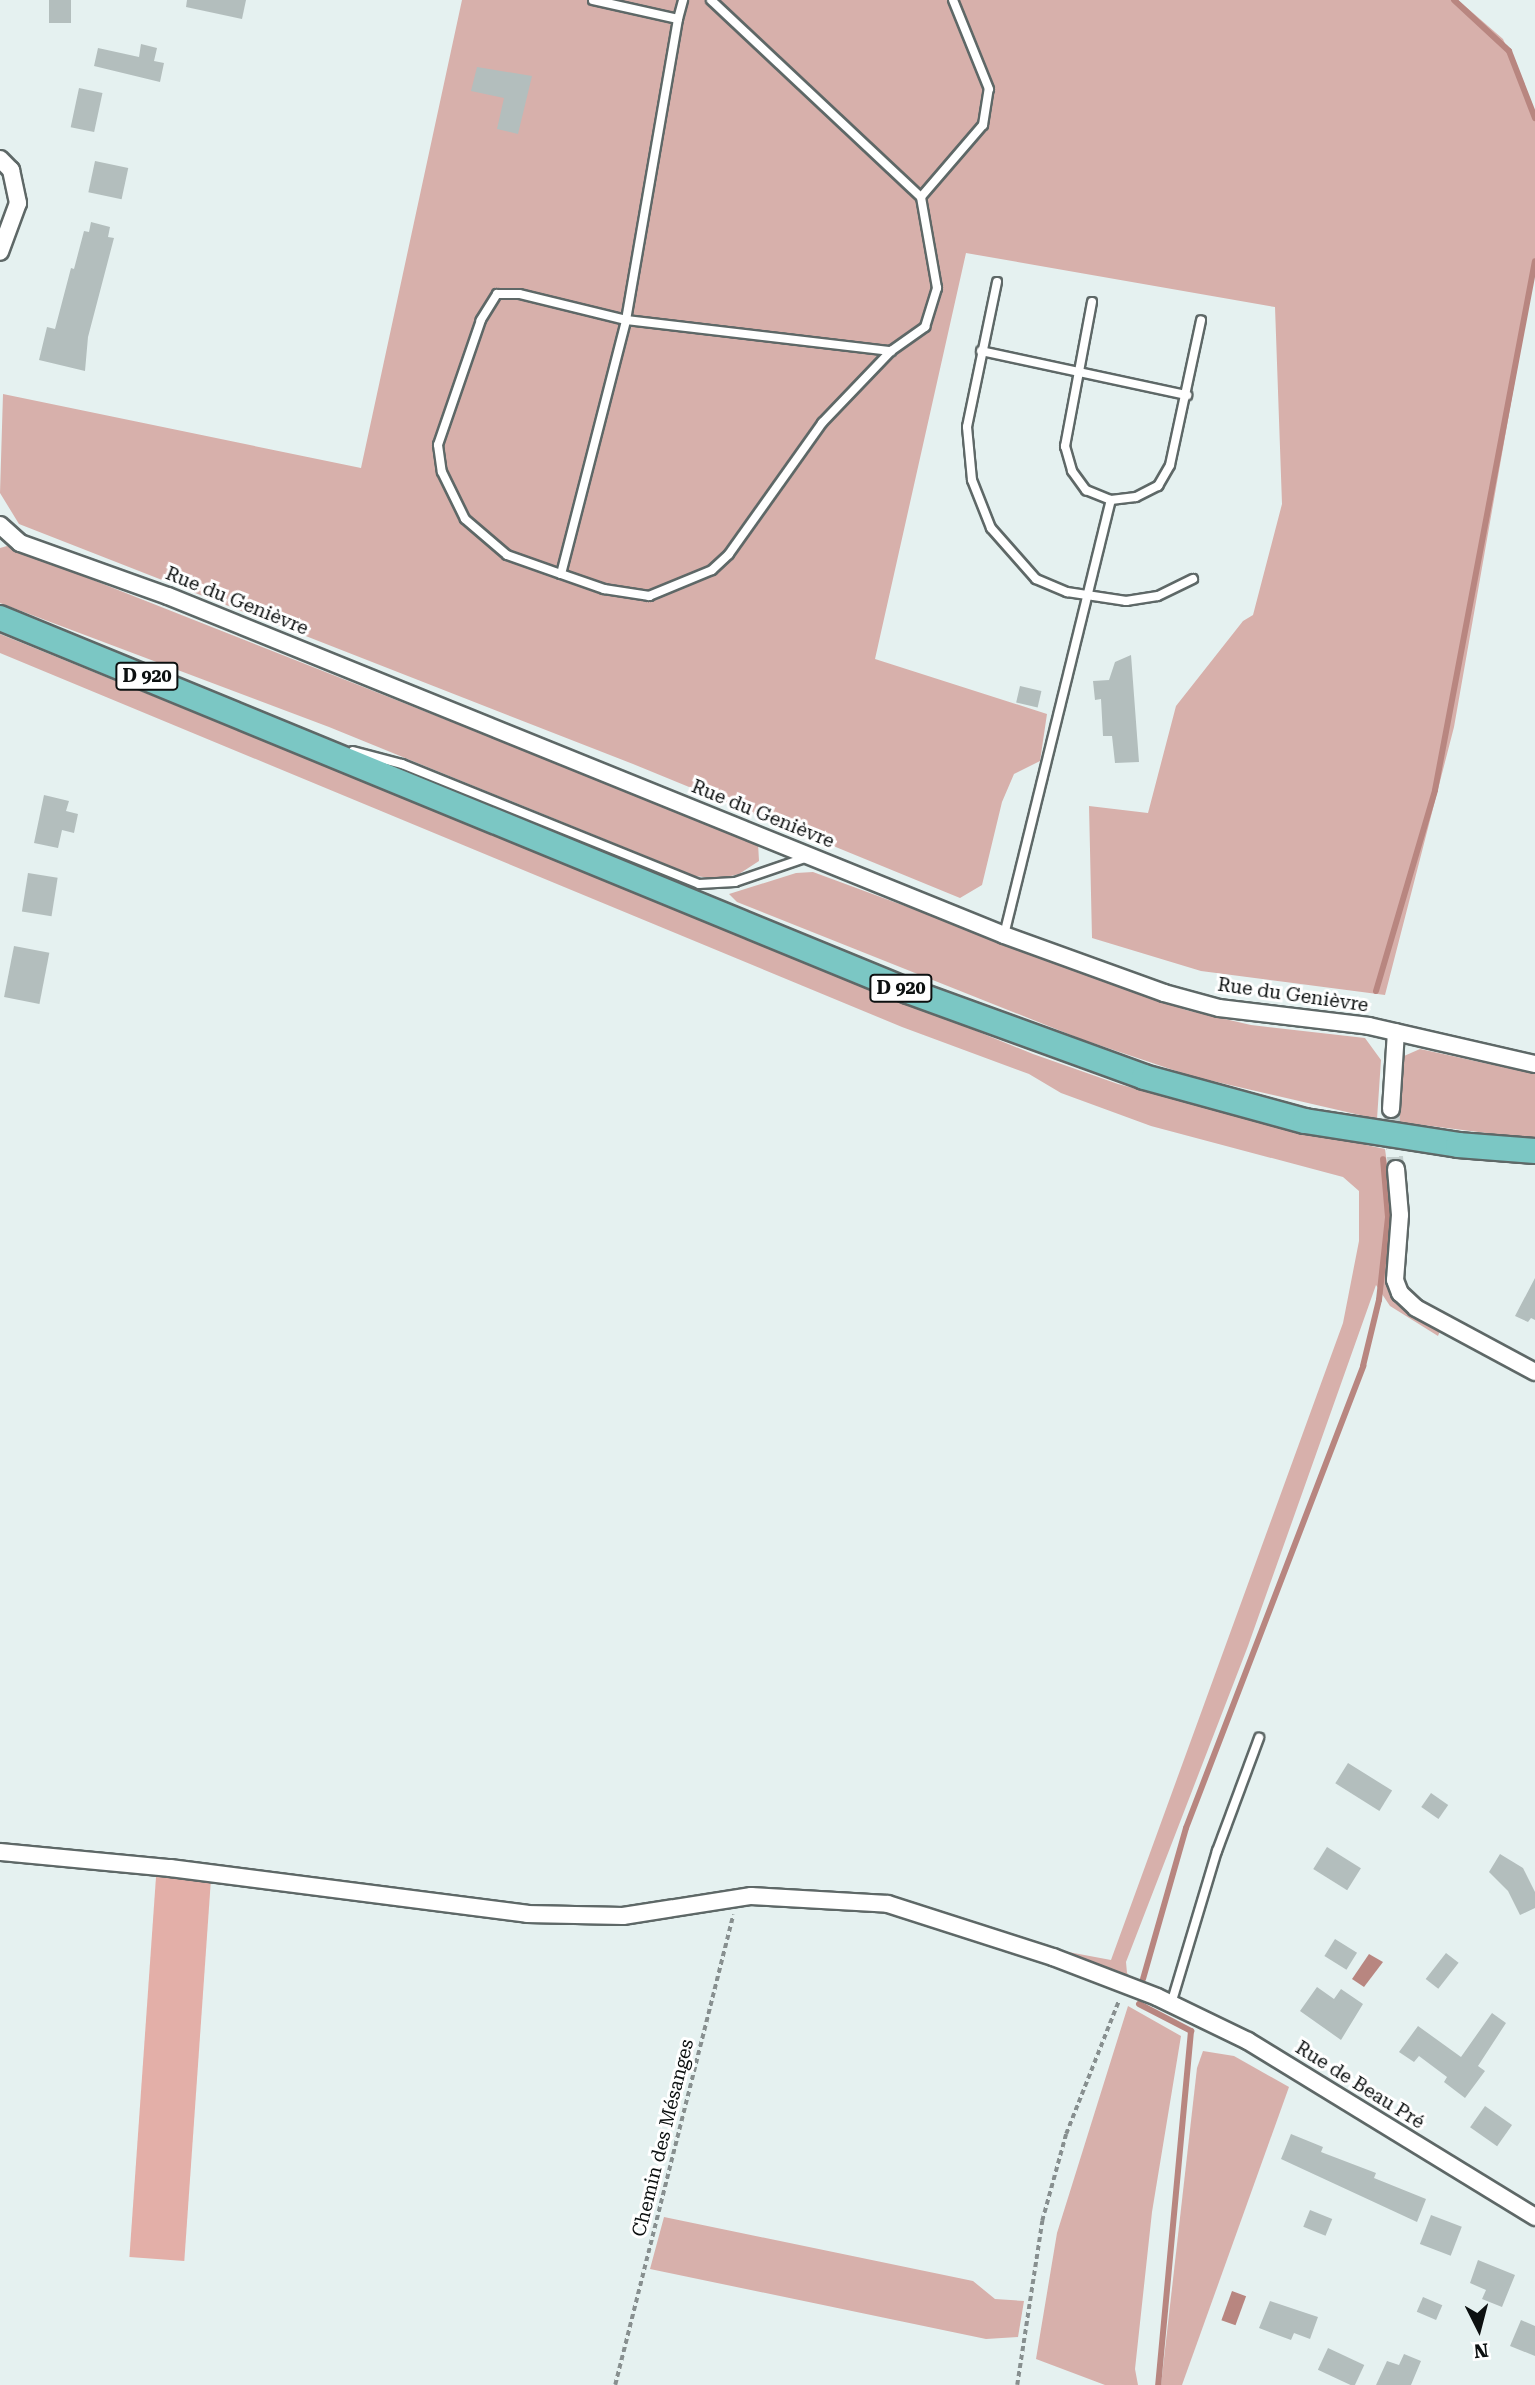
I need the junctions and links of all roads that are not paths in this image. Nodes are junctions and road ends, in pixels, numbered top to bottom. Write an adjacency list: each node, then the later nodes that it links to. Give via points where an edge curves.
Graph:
1 (593, 0): 5 (lane)
2 (683, 0): 5 (lane)
3 (711, 0): 7 (lane)
4 (953, 0): 7 (lane, via 989,89 984,125)
5 (678, 19): 11 (lane)
6 (0, 159): 8 (street, via 11,170 18,203)
7 (921, 197): 13 (lane, via 937,288 925,327)
8 (0, 252)
9 (997, 282): 14 (lane)
10 (1092, 302): 15 (lane)
11 (626, 320): 13 (lane); 19 (lane); 19 (lane, via 519,294 497,294 481,320 438,445 442,472 465,519 507,555)
12 (1201, 320): 16 (lane)
13 (891, 351): 19 (lane, via 822,424 729,554 712,570 649,596 604,589)
14 (981, 351): 15 (lane); 21 (lane, via 967,427 972,480 991,528 1036,579)
15 (1079, 372): 16 (lane); 17 (lane, via 1065,446 1072,471 1086,491)
16 (1187, 396): 17 (lane, via 1170,465 1158,486 1136,497)
17 (1111, 499): 21 (lane)
18 (0, 525): 24 (street, Rue du Genièvre, via 20,543 168,596)
19 (561, 574)
20 (1193, 579): 21 (lane, via 1158,596 1126,601)
21 (1090, 598): 25 (lane)
22 (0, 618): 23 (main road, D 920)
23 (293, 735): 24 (lane, via 402,764 699,884 736,882); 29 (main road, D 920, via 908,991 1144,1077 1306,1121 1458,1145)
24 (810, 856): 25 (street, Rue du Genièvre)
25 (1004, 936): 26 (street, Rue du Genièvre, via 1219,1008)
26 (1396, 1032): 27 (street, Rue du Genièvre); 28 (street)
27 (1535, 1064)
28 (1391, 1109)
29 (1535, 1151)
30 (1396, 1169): 31 (street, via 1400,1216 1395,1280 1400,1293 1416,1308)
31 (1535, 1372)
32 (1259, 1738): 34 (lane)
33 (0, 1852): 34 (street, Rue de Beau Pré, via 170,1868 527,1914 623,1916 736,1899 888,1904 943,1918)
34 (1164, 2000): 35 (street, Rue de Beau Pré, via 1248,2040)
35 (1535, 2217)

